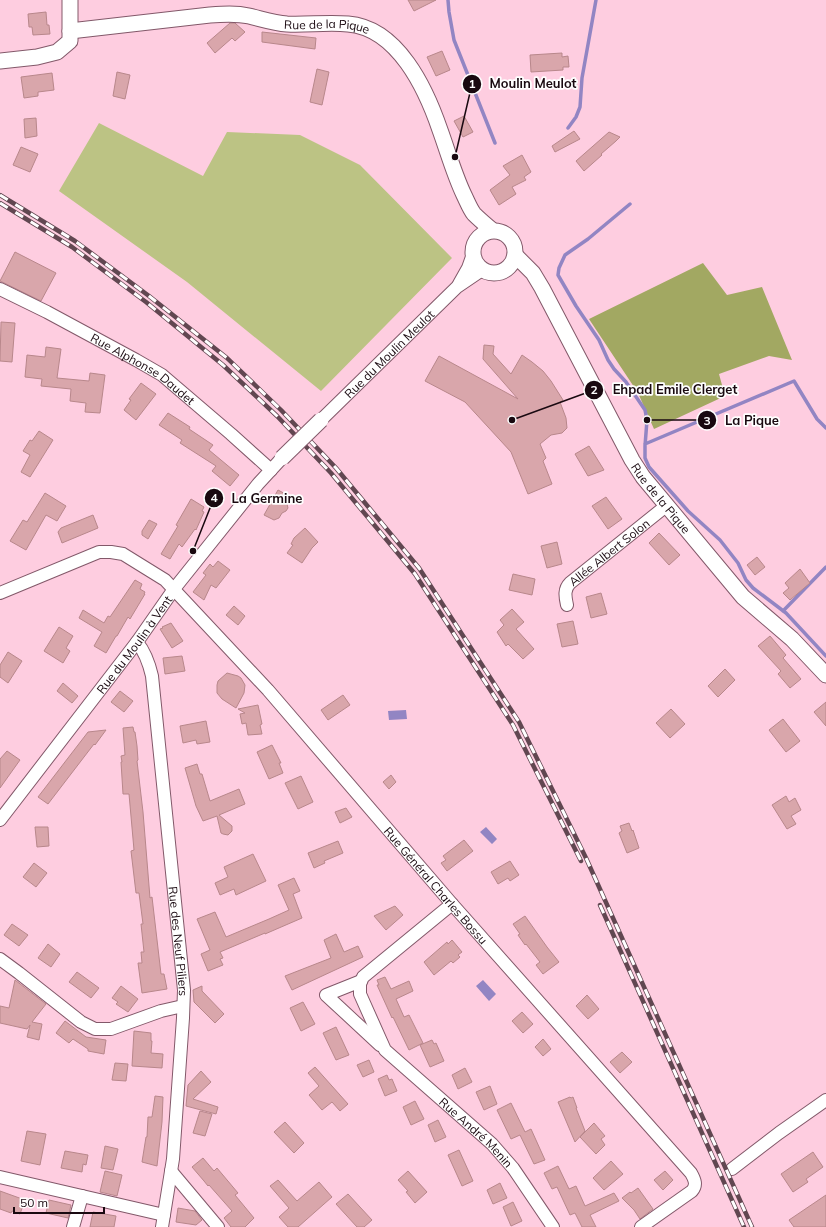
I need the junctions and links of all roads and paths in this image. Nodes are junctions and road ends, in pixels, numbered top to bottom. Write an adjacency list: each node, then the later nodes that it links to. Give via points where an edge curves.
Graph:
1 (70, 0): 2 (street)
2 (70, 31): 3 (street, via 70,41 57,52); 4 (street, Rue de la Pique, via 228,14 287,24 349,24 375,32 395,48 419,81 432,108 456,179)
3 (0, 61)
4 (474, 213): 5 (street, Rue de la Pique); 6 (street, Rue de la Pique)
5 (492, 230): 6 (street); 8 (street, via 500,231 511,238)
6 (477, 238): 7 (street)
7 (472, 254): 9 (street, via 477,266); 11 (street, Rue du Moulin Meulot, via 468,268)
8 (515, 256): 10 (street, via 514,262); 12 (street, Rue de la Pique, via 533,273)
9 (482, 270): 10 (street, via 494,274); 11 (street, Rue du Moulin Meulot)
10 (505, 270): 12 (street, Rue de la Pique, via 522,275)
11 (457, 287): 14 (street, Rue du Moulin Meulot)
12 (542, 288): 17 (street, Rue de la Pique, via 632,460)
13 (0, 289): 16 (street, Rue Alphonse Daudet, via 162,375)
14 (321, 420): 15 (street, bridge)
15 (282, 458): 16 (street, Rue du Moulin à Vent)
16 (271, 470): 18 (street, Rue du Moulin à Vent)
17 (666, 506): 20 (street, Allée Albert Solon, via 570,583 565,592); 22 (street, Rue de la Pique, via 743,597 792,639)
18 (174, 589): 19 (street, Rue Général Charles Bossu, via 165,580 123,554 99,552); 21 (street, Rue du Moulin à Vent); 24 (street, Rue Général Charles Bossu, via 268,690)
19 (0, 593)
20 (567, 605)
21 (137, 642): 23 (street, Rue du Moulin à Vent); 27 (street, Rue des Neuf Piliers, via 143,650 152,676 184,990)
22 (826, 675)
23 (0, 820)
24 (452, 904): 26 (street, Rue André Menin); 38 (street, Rue Général Charles Bossu, via 693,1176 695,1184 692,1191)
25 (0, 959): 27 (street, via 80,1022 96,1029 111,1029)
26 (361, 981): 28 (street, Rue André Menin, via 360,994); 28 (street, Rue André Menin, via 326,995)
27 (183, 1006): 31 (street, Rue des Neuf Piliers)
28 (385, 1050): 37 (street, Rue André Menin, via 492,1144)
29 (826, 1100): 30 (street)
30 (732, 1169)
31 (171, 1171): 34 (street, Rue des Neuf Piliers); 36 (street)
32 (0, 1177): 33 (street)
33 (82, 1196): 34 (street); 35 (street)
34 (163, 1221)
35 (73, 1227)
36 (218, 1227)
37 (553, 1227)
38 (641, 1227)

